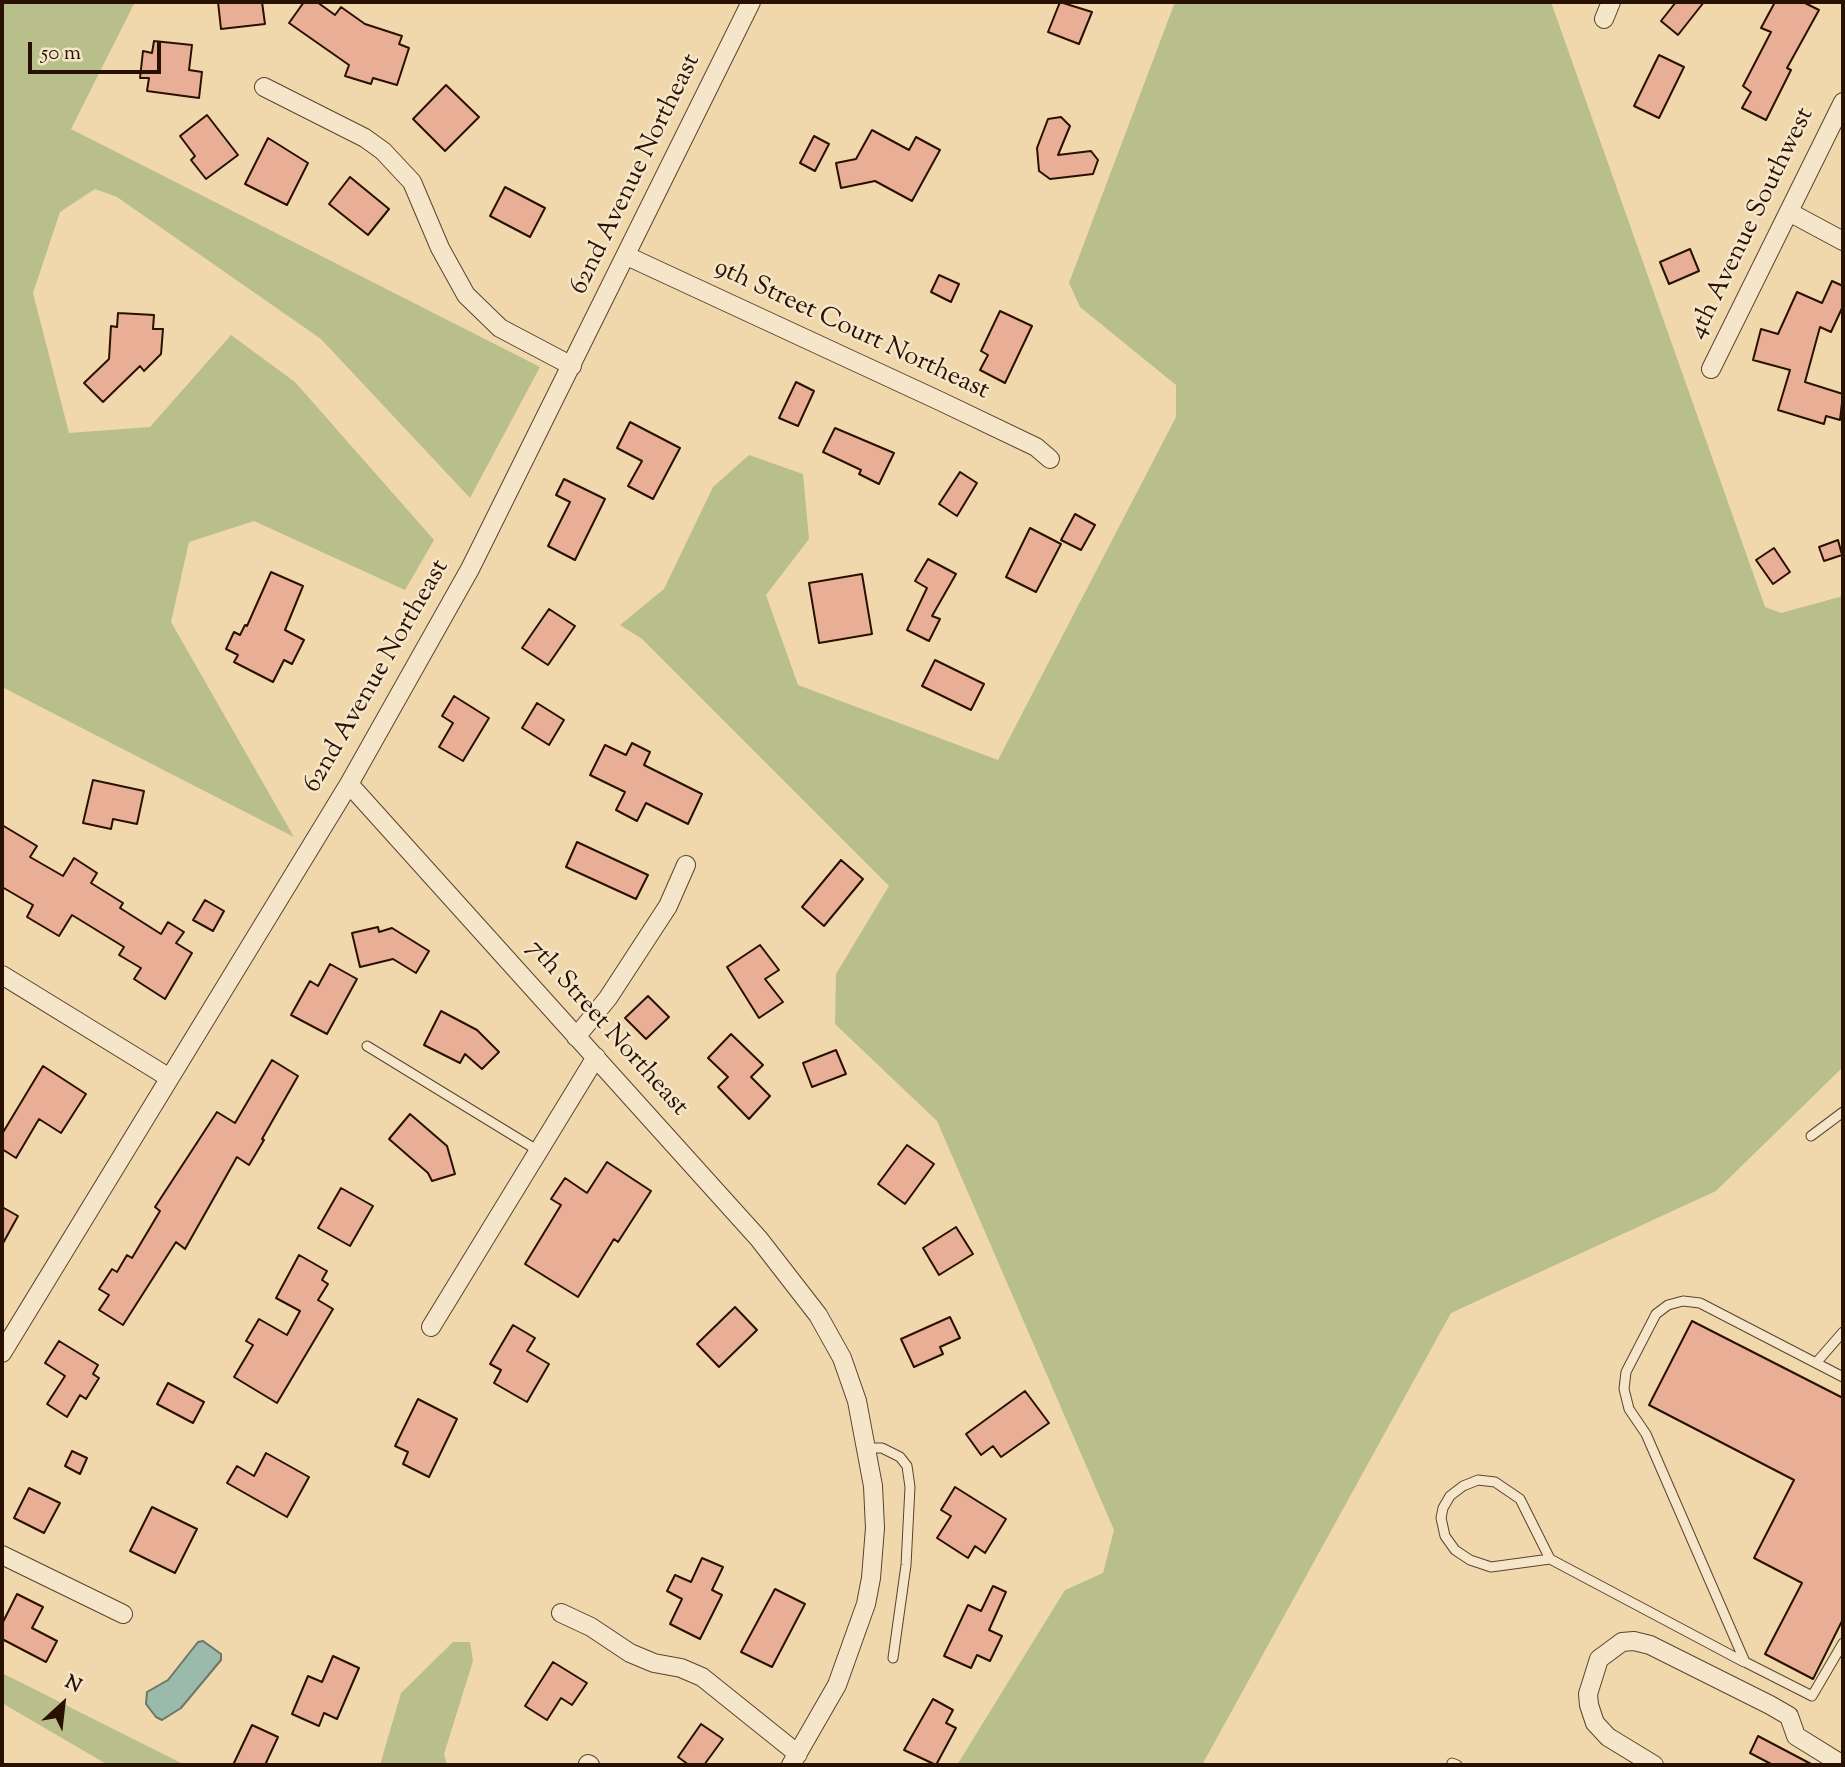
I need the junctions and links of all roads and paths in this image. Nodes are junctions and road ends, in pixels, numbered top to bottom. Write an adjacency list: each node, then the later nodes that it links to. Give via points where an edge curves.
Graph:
1 (751, 2): 8 (street, 62nd Avenue Northeast)
2 (1611, 2): 3 (street)
3 (1604, 19)
4 (264, 87): 9 (street, via 383,151 412,182 456,280 475,304 500,328)
5 (1843, 102): 6 (street, 4th Avenue Southwest)
6 (1789, 212): 7 (street); 10 (street, 4th Avenue Southwest)
7 (1843, 241)
8 (627, 256): 9 (street, 62nd Avenue Northeast); 11 (street, 9th Street Court Northeast, via 1036,447)
9 (572, 366): 12 (street, 62nd Avenue Northeast, via 470,569)
10 (1711, 369)
11 (1050, 459)
12 (349, 784): 15 (street, 7th Street Northeast); 18 (street, 62nd Avenue Northeast)
13 (686, 865): 15 (street, via 668,906 608,998)
14 (2, 975): 18 (street)
15 (576, 1037): 17 (street, 7th Street Northeast)
16 (367, 1046): 21 (lane)
17 (596, 1057): 21 (street); 27 (street, 7th Street Northeast, via 759,1238 818,1315 842,1358)
18 (168, 1077): 24 (street, 62nd Avenue Northeast)
19 (1843, 1112): 20 (lane)
20 (1811, 1136)
21 (537, 1150): 22 (street)
22 (431, 1327)
23 (1843, 1332): 25 (lane)
24 (2, 1353)
25 (1816, 1363): 26 (lane); 35 (lane, via 1700,1303 1684,1301 1668,1304 1656,1314 1626,1372 1629,1409 1646,1434)
26 (1843, 1377)
27 (867, 1448): 34 (lane, via 883,1448 900,1457 909,1487 906,1565); 36 (street, 7th Street Northeast, via 875,1528 866,1604 837,1685)
28 (2, 1555): 31 (street)
29 (1550, 1559): 29 (lane, via 1520,1499 1495,1482 1478,1480 1463,1486 1443,1508 1445,1536 1470,1560 1491,1567); 35 (lane)
30 (561, 1613): 36 (street, via 630,1653 702,1677)
31 (123, 1614)
32 (1843, 1643): 33 (lane)
33 (1840, 1656): 35 (lane, via 1812,1696)
34 (893, 1658)
35 (1745, 1662)
36 (795, 1760)
37 (1654, 1765): 38 (street, via 1608,1737 1595,1723 1589,1705 1599,1659 1610,1647 1622,1643 1650,1645 1770,1705 1789,1716 1796,1736)
38 (1843, 1765)

